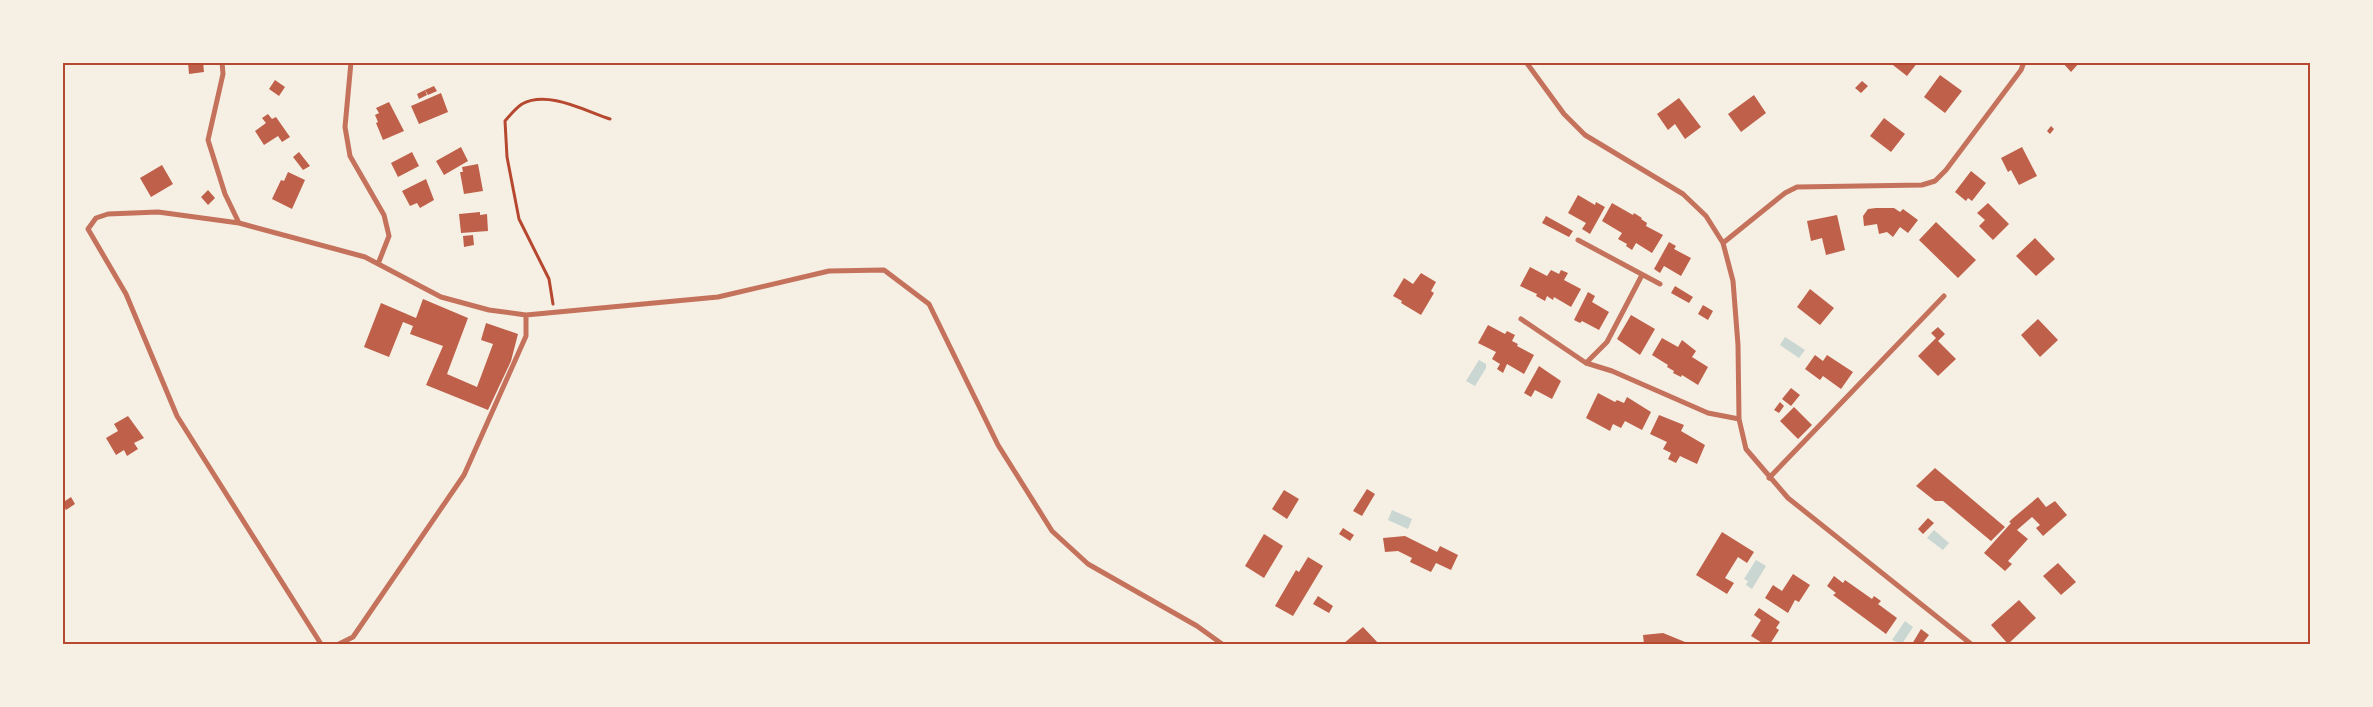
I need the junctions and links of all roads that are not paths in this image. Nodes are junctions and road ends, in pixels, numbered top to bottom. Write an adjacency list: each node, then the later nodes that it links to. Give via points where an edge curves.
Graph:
1 (222, 62): 5 (street, via 223,74 208,140 225,194)
2 (351, 62): 8 (street, via 345,127 350,156 384,215 389,236)
3 (1526, 62): 7 (street, via 1564,114 1585,135 1683,194 1706,216)
4 (2024, 62): 7 (street, via 1935,181 1922,185 1798,187 1785,193)
5 (239, 223): 8 (street, via 365,257); 17 (street, via 141,212 108,214 96,218 88,229 126,294 176,416)
6 (1578, 240): 9 (street)
7 (1723, 243): 15 (street, via 1734,282)
8 (378, 264): 12 (street, via 441,297 489,310)
9 (1642, 275): 10 (street); 14 (street, via 1607,342)
10 (1660, 284)
11 (1944, 296): 16 (street)
12 (526, 315): 18 (street, via 526,336 464,476 353,636); 19 (street, via 718,298 829,271 884,270 929,304 998,445 1052,531 1088,564 1197,626)
13 (1521, 319): 14 (street)
14 (1586, 363): 15 (street, via 1708,412)
15 (1739, 419): 16 (street, via 1746,449)
16 (1769, 478): 20 (street, via 1788,498)
17 (321, 644)
18 (339, 644)
19 (1222, 644)
20 (1971, 644)

